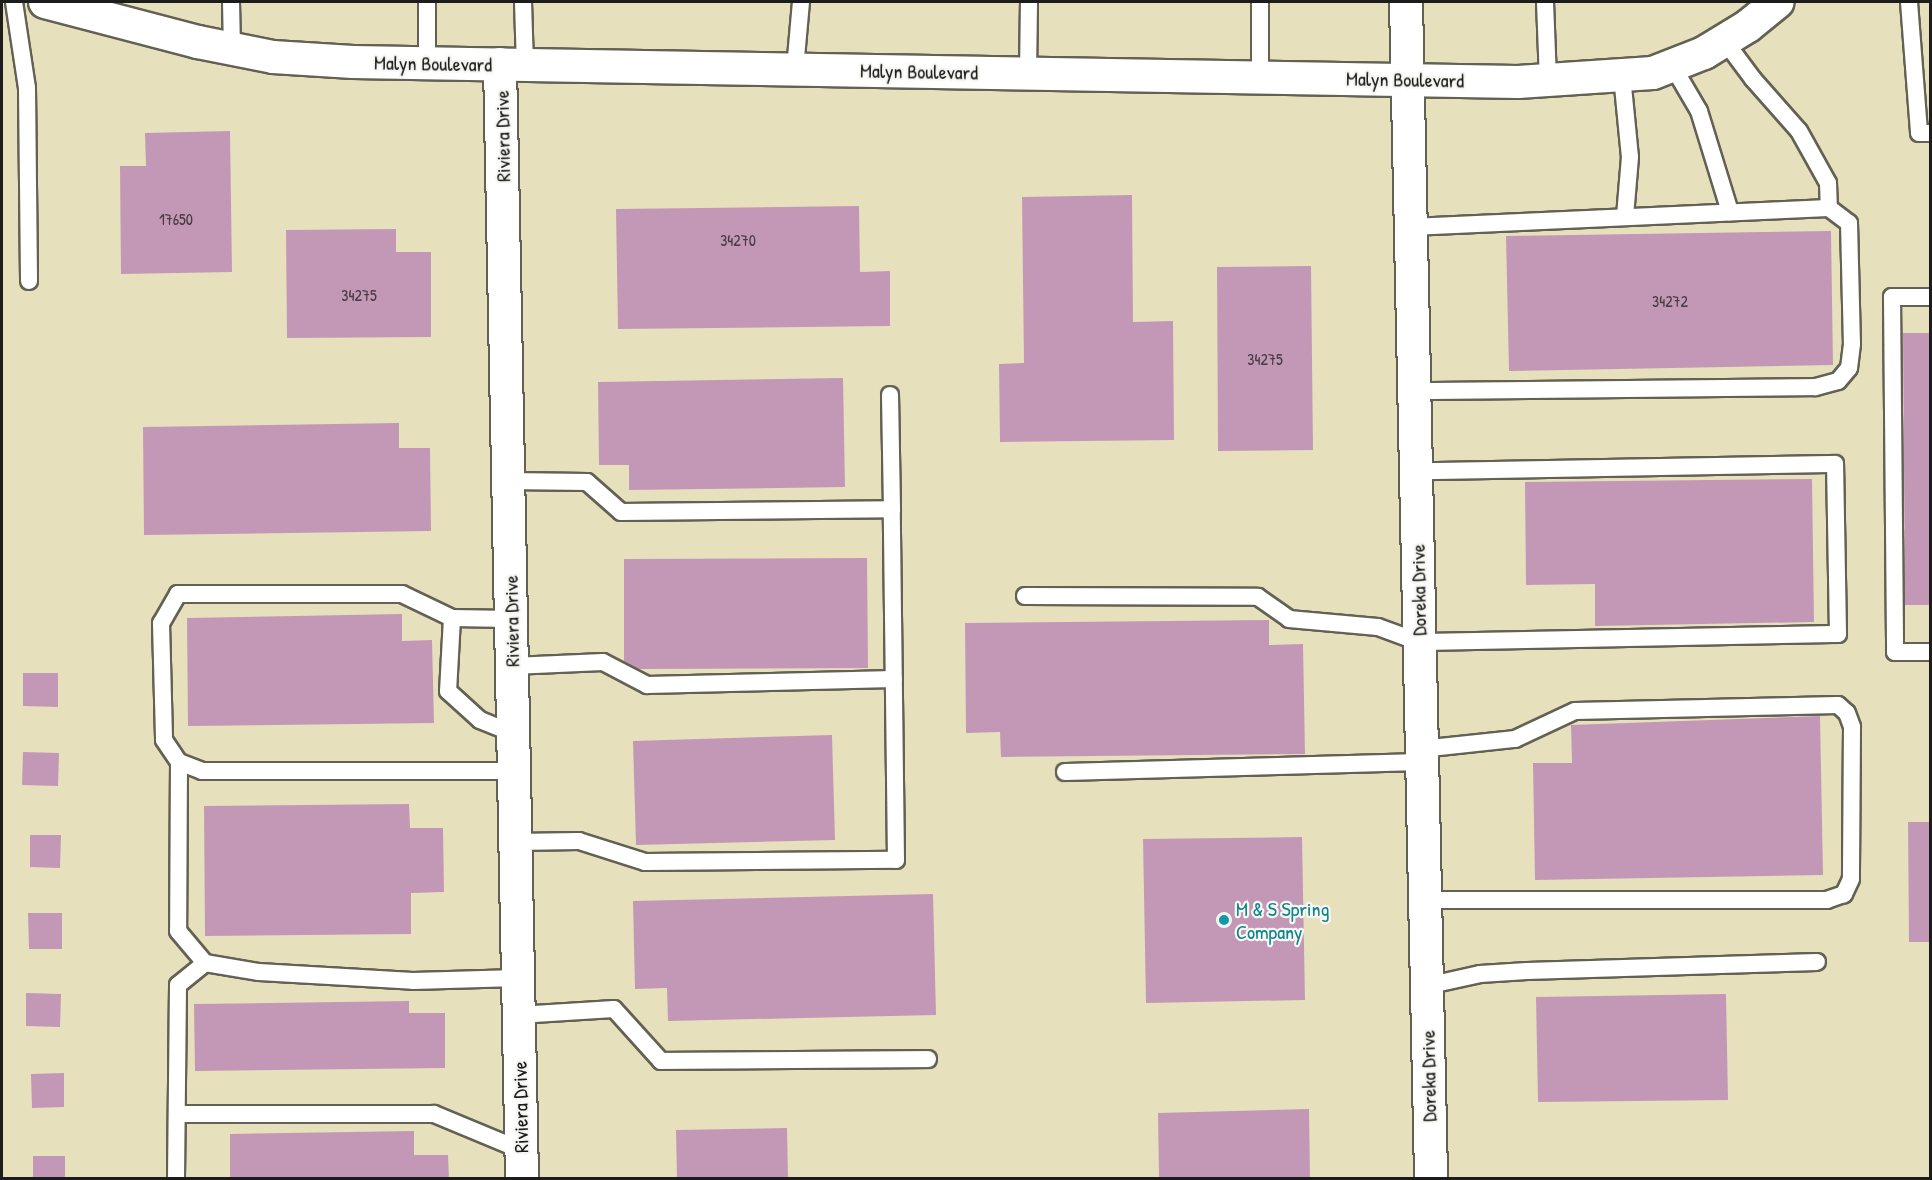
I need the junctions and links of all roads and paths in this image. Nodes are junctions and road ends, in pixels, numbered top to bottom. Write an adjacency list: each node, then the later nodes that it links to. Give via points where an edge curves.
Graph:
1 (14, 2): 29 (lane, via 27,88)
2 (45, 2): 14 (street, Malyn Boulevard)
3 (231, 2): 14 (lane)
4 (427, 2): 15 (lane)
5 (523, 2): 16 (lane)
6 (801, 2): 18 (lane)
7 (1029, 2): 19 (lane)
8 (1260, 2): 20 (lane)
9 (1406, 2): 22 (street, Doreka Drive)
10 (1545, 2): 23 (lane)
11 (1778, 2): 13 (street, Malyn Boulevard)
12 (1909, 2): 24 (lane, via 1919,133)
13 (1724, 40): 17 (street, Malyn Boulevard); 25 (lane, via 1753,80 1799,130 1828,183)
14 (232, 48): 15 (street, Malyn Boulevard, via 273,57)
15 (427, 63): 16 (street, Malyn Boulevard)
16 (512, 65): 18 (street, Malyn Boulevard); 34 (street, Riviera Drive)
17 (1672, 65): 21 (street, Malyn Boulevard, via 1653,73); 26 (lane, via 1699,111)
18 (795, 69): 19 (street, Malyn Boulevard)
19 (1028, 73): 20 (street, Malyn Boulevard)
20 (1260, 76): 22 (street, Malyn Boulevard)
21 (1622, 76): 23 (street, Malyn Boulevard); 27 (lane, via 1630,157)
22 (1408, 78): 23 (street, Malyn Boulevard); 28 (street, Doreka Drive)
23 (1548, 81)
24 (1930, 133)
25 (1829, 208): 26 (lane); 31 (lane, via 1849,223 1852,344 1848,368 1838,381 1815,387)
26 (1730, 212): 27 (lane)
27 (1625, 217): 28 (lane)
28 (1411, 227): 31 (street, Doreka Drive)
29 (29, 281)
30 (1930, 297): 40 (lane, via 1892,297 1896,652)
31 (1414, 391): 33 (street, Doreka Drive)
32 (890, 395): 35 (lane)
33 (1416, 471): 39 (street, Doreka Drive); 39 (lane, via 1835,464 1838,634)
34 (508, 481): 35 (lane, via 587,482 621,512); 38 (street, Riviera Drive)
35 (892, 509): 42 (lane)
36 (1025, 596): 39 (lane, via 1258,597 1289,619 1378,627)
37 (452, 618): 38 (lane); 43 (lane, via 448,691 480,720); 45 (lane, via 402,594 178,594 161,623 164,740)
38 (511, 619): 41 (street, Riviera Drive)
39 (1419, 642): 44 (street, Doreka Drive)
40 (1930, 652)
41 (512, 666): 42 (lane, via 603,662 647,685); 43 (street, Riviera Drive)
42 (894, 679): 48 (lane, via 896,860 645,862 579,842)
43 (513, 733): 46 (street, Riviera Drive)
44 (1421, 755): 47 (lane); 49 (street, Doreka Drive); 49 (lane, via 1515,739 1575,711 1838,705 1847,713 1852,727 1851,879 1844,894 1827,900)
45 (179, 762): 46 (lane, via 202,771); 51 (lane, via 178,931)
46 (514, 771): 48 (street, Riviera Drive)
47 (1065, 772)
48 (515, 842): 52 (street, Riviera Drive)
49 (1424, 900): 53 (street, Doreka Drive)
50 (1817, 962): 53 (lane, via 1527,971 1480,974)
51 (205, 963): 52 (lane, via 260,972 413,981); 56 (lane, via 178,985)
52 (518, 978): 54 (street, Riviera Drive)
53 (1426, 986): 59 (street, Doreka Drive)
54 (518, 1015): 55 (lane, via 615,1010 661,1061); 57 (street, Riviera Drive)
55 (928, 1059)
56 (177, 1114): 57 (lane, via 434,1114); 58 (lane)
57 (521, 1164)
58 (176, 1179)
59 (1431, 1179)

